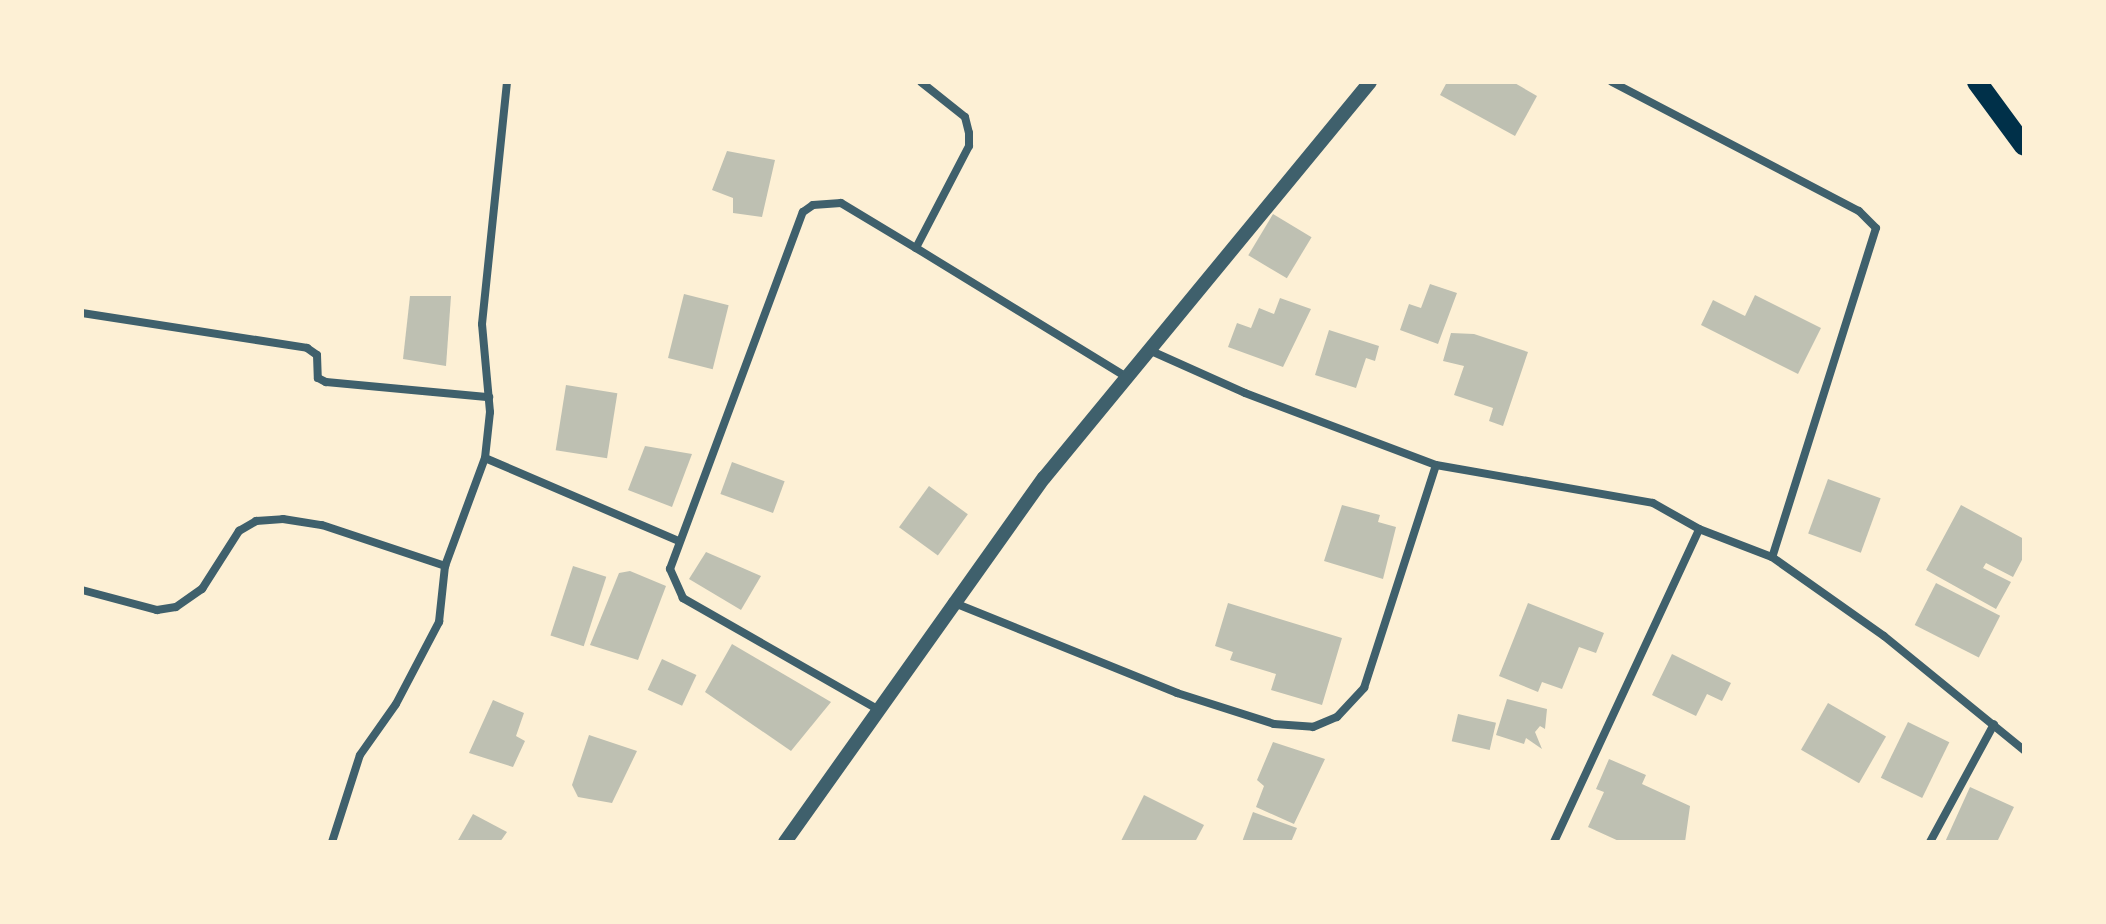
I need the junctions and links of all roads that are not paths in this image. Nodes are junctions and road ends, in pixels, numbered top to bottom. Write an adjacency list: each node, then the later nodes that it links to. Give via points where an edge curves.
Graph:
1 (507, 82): 11 (street, via 484,296)
2 (921, 82): 7 (street, via 965,117 969,146)
3 (1370, 82): 9 (street)
4 (1612, 82): 16 (street, via 1859,211 1876,228)
5 (1977, 82): 6 (main road)
6 (2024, 146)
7 (916, 248): 10 (street); 15 (street, via 841,203 813,205 803,212)
8 (82, 313): 11 (street, via 307,348 317,355 318,378 326,382)
9 (1149, 350): 10 (street); 13 (street, via 1245,393)
10 (1125, 376): 19 (street)
11 (489, 397): 12 (street)
12 (485, 458): 15 (street); 17 (street)
13 (1436, 465): 14 (street, via 1632,497); 19 (street, via 1364,688 1337,717 1313,727 1274,724 1177,693)
14 (1699, 529): 16 (street); 25 (street)
15 (679, 541): 20 (street, via 670,569 683,598)
16 (1772, 557): 21 (street, via 1884,636)
17 (445, 566): 18 (street, via 322,525 283,519 256,521 239,531 202,589 176,607 157,610); 23 (street, via 439,622 396,704 360,755)
18 (82, 590)
19 (951, 602): 20 (street)
20 (879, 710): 24 (street)
21 (1994, 724): 22 (street); 26 (street)
22 (2024, 750)
23 (332, 842)
24 (785, 842)
25 (1554, 842)
26 (1930, 842)

